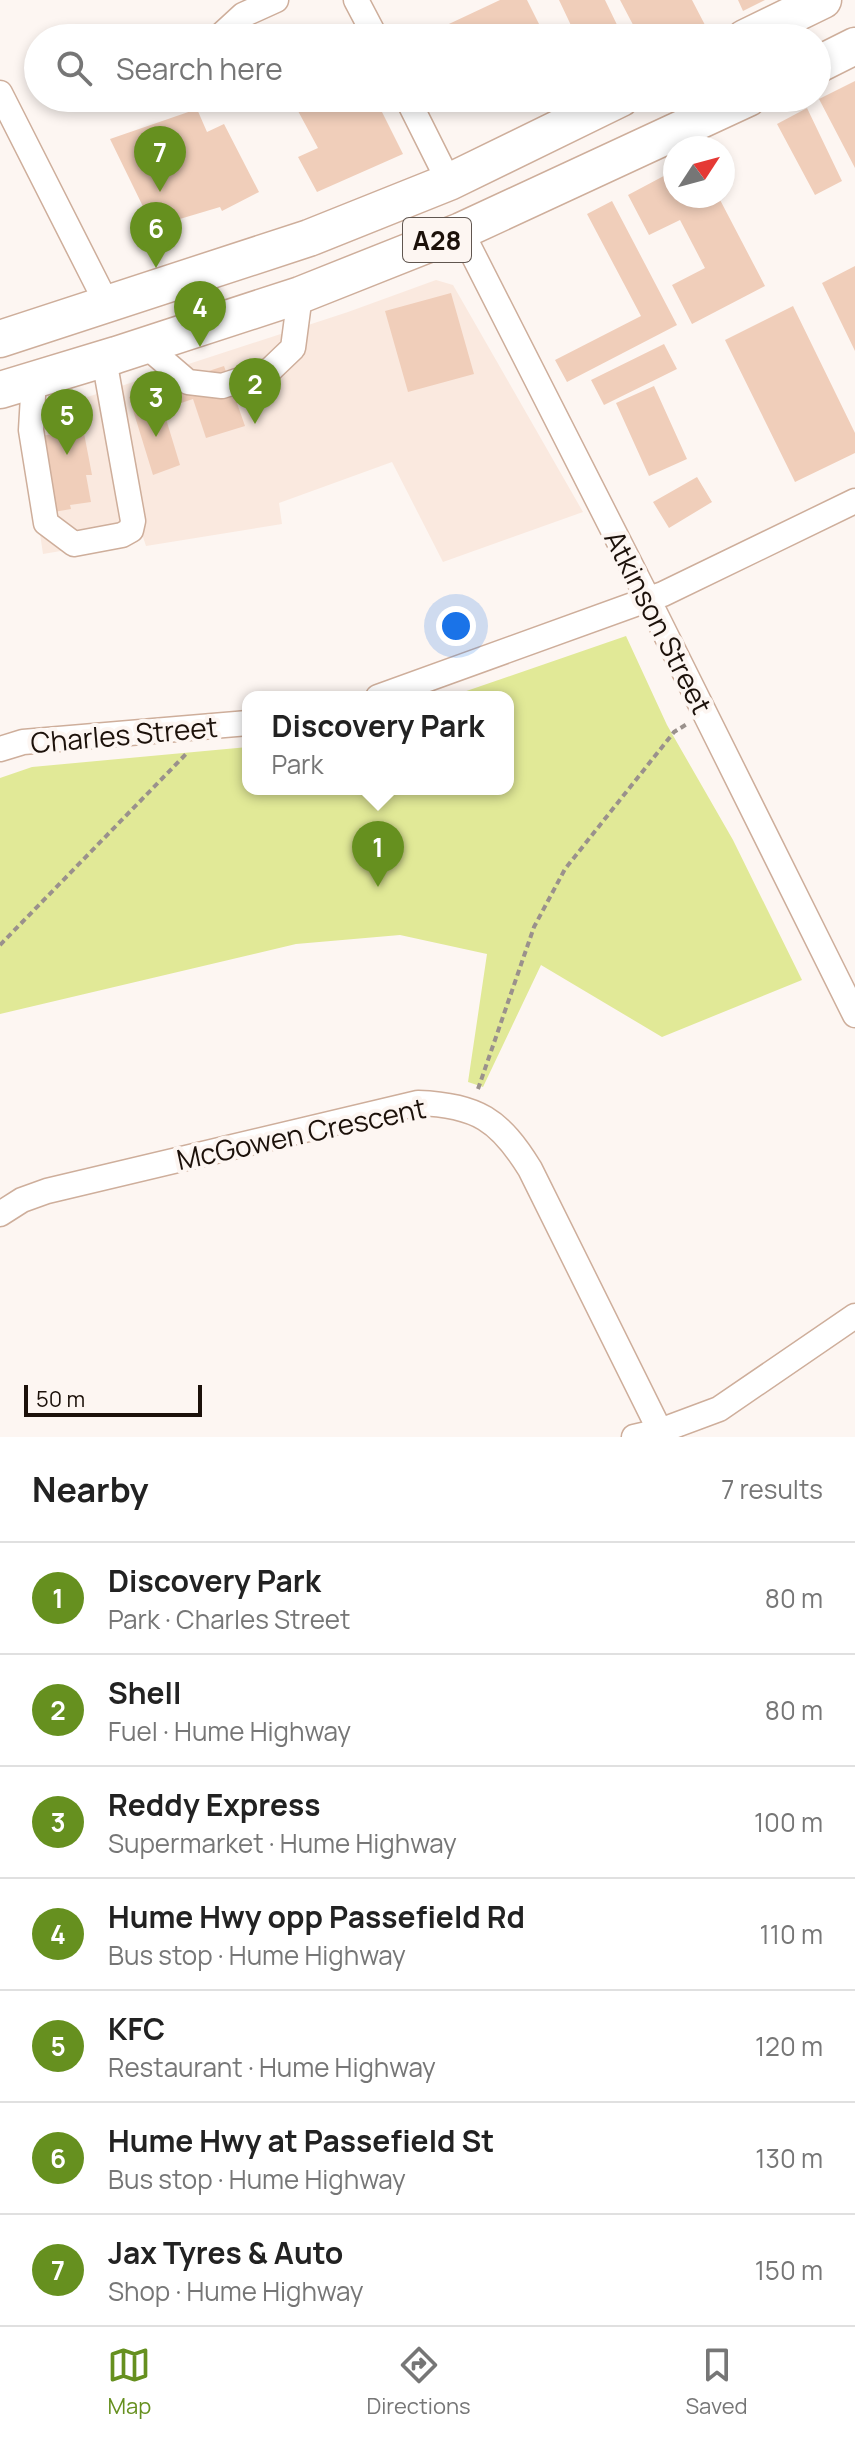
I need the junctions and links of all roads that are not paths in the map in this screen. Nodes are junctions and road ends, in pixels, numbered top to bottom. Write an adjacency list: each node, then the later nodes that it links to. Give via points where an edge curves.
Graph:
1 (276, 0): 4 (street)
2 (356, 0): 5 (street)
3 (823, 0): 6 (highway)
4 (233, 24)
5 (369, 24)
6 (774, 24)
7 (855, 46): 8 (highway)
8 (831, 58)
9 (0, 93): 16 (street)
10 (414, 112): 13 (street)
11 (592, 112): 13 (highway, A28)
12 (718, 112): 14 (highway, A28)
13 (449, 182): 16 (highway, A28, via 309,238)
14 (461, 231): 15 (highway, A28); 23 (street, Atkinson Street)
15 (300, 295): 18 (highway, A28); 18 (street, via 293,348 270,370 222,386 188,382)
16 (107, 304): 17 (highway, A28)
17 (0, 339)
18 (145, 345): 19 (highway, A28)
19 (104, 359): 20 (highway, A28); 20 (street, via 133,521 122,535 74,544 46,523 31,430)
20 (34, 379): 21 (highway, A28)
21 (0, 390)
22 (855, 501): 23 (street)
23 (648, 599): 24 (street); 27 (street, Atkinson Street)
24 (395, 691)
25 (242, 724): 26 (street, Charles Street, via 23,742)
26 (0, 749)
27 (845, 970): 28 (street, Atkinson Street)
28 (855, 1015)
29 (1, 1212): 31 (street, McGowen Crescent, via 47,1191 418,1103 471,1110 514,1142 530,1169)
30 (855, 1316): 31 (street, via 719,1409)
31 (660, 1431): 32 (street)
32 (634, 1437)

